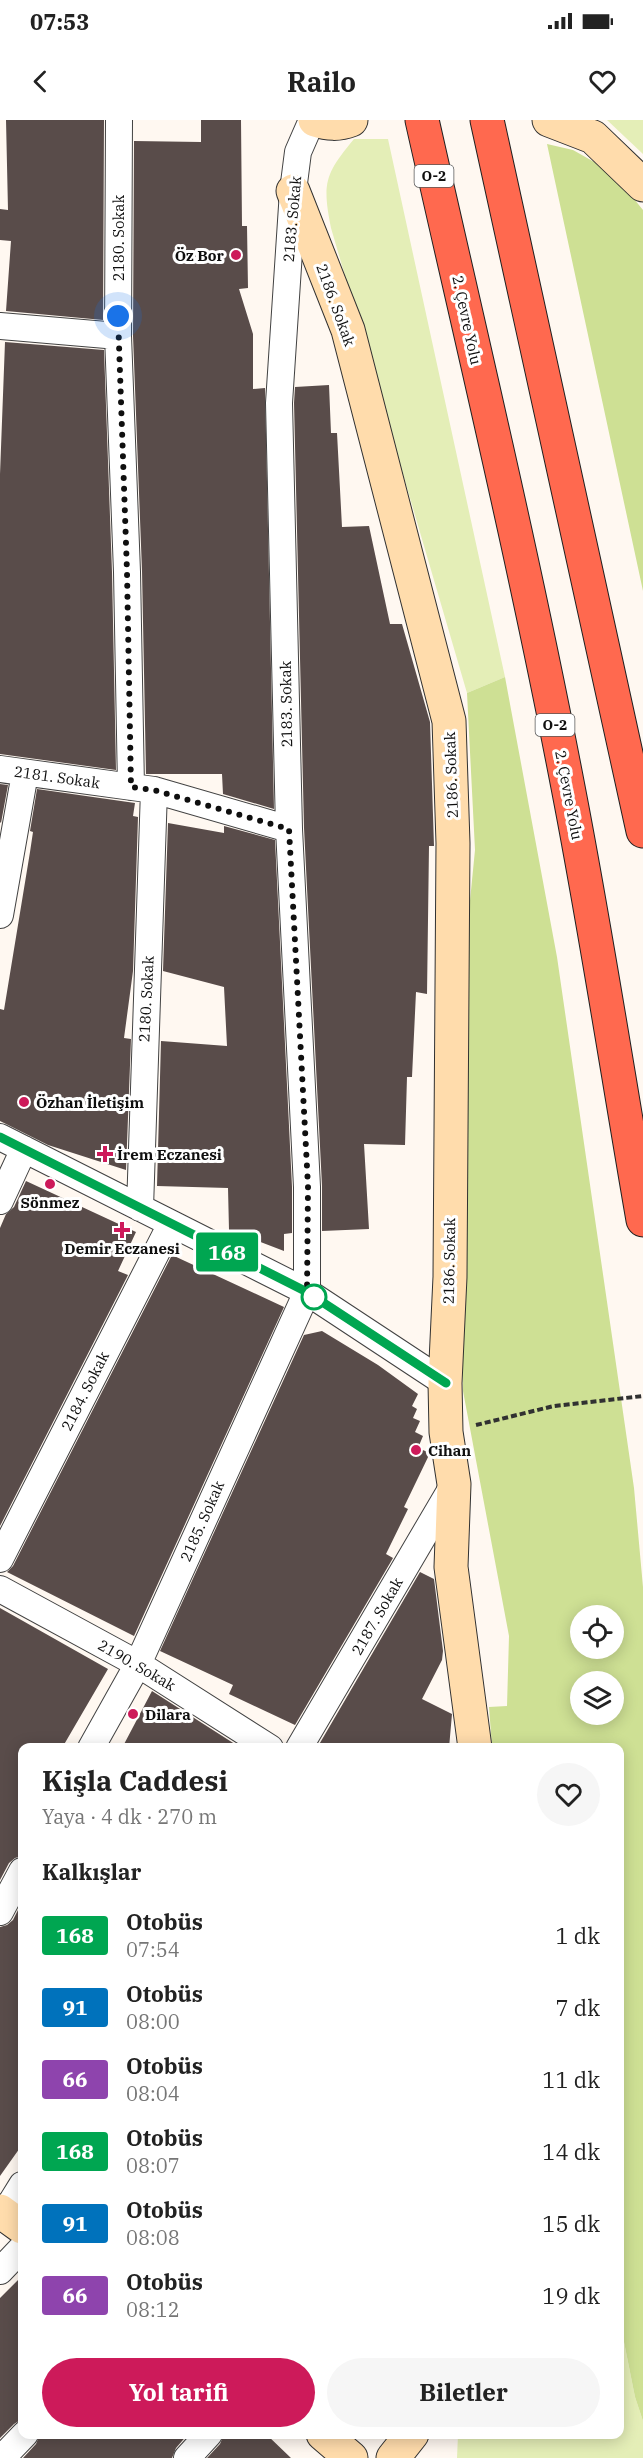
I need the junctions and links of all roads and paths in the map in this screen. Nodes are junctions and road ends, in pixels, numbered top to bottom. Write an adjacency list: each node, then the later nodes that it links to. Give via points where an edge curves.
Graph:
1 (119, 120): 10 (street, 2180. Sokak)
2 (314, 120): 3 (main road, via 327,124); 8 (street, 2183. Sokak, via 298,152)
3 (351, 120)
4 (422, 120): 21 (highway, 2. Çevre Yolu / O-2, via 568,784)
5 (487, 120): 15 (highway)
6 (549, 120): 7 (main road, via 593,137)
7 (643, 185)
8 (293, 191): 14 (street, 2183. Sokak, via 279,403); 24 (main road, 2186. Sokak, via 348,330 449,721 453,843)
9 (0, 326): 10 (street)
10 (118, 336): 13 (street, 2180. Sokak, via 127,572)
11 (0, 769): 12 (street, 2181. Sokak)
12 (25, 773): 13 (street, 2181. Sokak); 16 (street)
13 (143, 789): 14 (street, 2181. Sokak); 20 (street, 2180. Sokak)
14 (289, 829): 23 (street, 2183. Sokak, via 308,1186)
15 (643, 831)
16 (0, 915)
17 (0, 1137): 18 (street)
18 (24, 1149): 19 (street); 20 (street)
19 (0, 1201)
20 (140, 1208): 22 (street)
21 (643, 1220)
22 (171, 1224): 23 (street); 28 (street, 2184. Sokak)
23 (307, 1292): 24 (street); 30 (street, 2185. Sokak)
24 (446, 1383): 26 (main road, 2186. Sokak)
25 (643, 1396): 26 (path, via 554,1406)
26 (446, 1432): 27 (main road, 2186. Sokak)
27 (454, 1484): 33 (street, 2187. Sokak); 34 (main road, 2186. Sokak, via 451,1567)
28 (0, 1559)
29 (0, 1589): 30 (street, 2190. Sokak)
30 (138, 1664): 31 (street, 2185. Sokak); 32 (street, 2190. Sokak)
31 (94, 1743)
32 (262, 1743)
33 (302, 1743)
34 (474, 1743)
35 (18, 1878): 36 (street)
36 (0, 1912)
37 (18, 2195): 38 (street)
38 (9, 2217)
39 (18, 2252): 40 (street)
40 (0, 2271)
41 (20, 2439): 45 (street)
42 (204, 2439): 46 (street)
43 (329, 2439): 47 (main road)
44 (408, 2439): 48 (main road)
45 (2, 2458)
46 (187, 2458)
47 (351, 2458)
48 (393, 2458)

